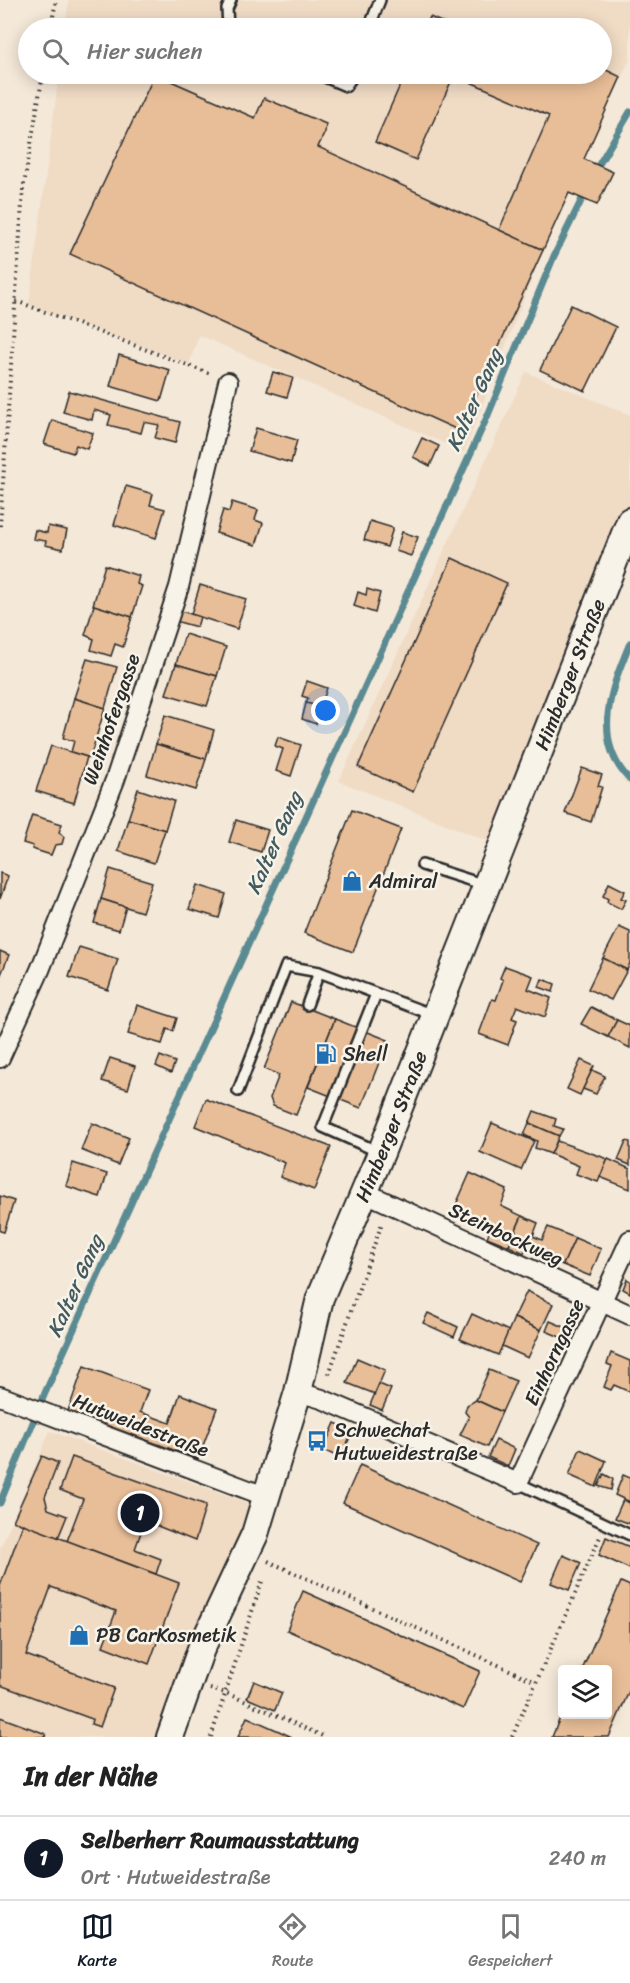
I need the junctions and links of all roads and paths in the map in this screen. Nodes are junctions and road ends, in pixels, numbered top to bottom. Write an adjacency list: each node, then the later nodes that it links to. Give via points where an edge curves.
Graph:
1 (56, 0): 4 (path)
2 (231, 0): 5 (lane)
3 (380, 0): 6 (lane)
4 (53, 18)
5 (227, 18)
6 (373, 18)
7 (42, 84): 8 (path, via 23,190)
8 (16, 301): 9 (path); 11 (path)
9 (228, 382): 18 (street, Weinhofergasse, via 179,587 115,780 40,970)
10 (630, 521): 13 (main road, Himberger Straße)
11 (0, 526)
12 (422, 865): 13 (lane)
13 (485, 885): 17 (main road, Himberger Straße)
14 (319, 972): 15 (lane); 16 (lane); 19 (lane, via 286,966)
15 (376, 994): 17 (lane); 20 (lane, via 324,1127)
16 (307, 1005)
17 (435, 1016): 20 (main road, Himberger Straße)
18 (0, 1058)
19 (238, 1091)
20 (381, 1153): 21 (main road, Himberger Straße)
21 (364, 1192): 22 (street, Steinbockweg); 26 (main road, Himberger Straße, via 320,1298)
22 (389, 1204): 24 (street, Steinbockweg); 28 (path)
23 (630, 1240): 24 (street, Einhorngasse)
24 (602, 1303): 25 (street, Steinbockweg); 29 (street, Einhorngasse)
25 (630, 1316)
26 (298, 1392): 28 (street); 30 (main road, Himberger Straße)
27 (0, 1396): 30 (street, Hutweidestraße)
28 (322, 1399): 29 (street)
29 (518, 1483): 31 (lane)
30 (267, 1497): 36 (main road, Himberger Straße, via 247,1553)
31 (606, 1524): 32 (lane); 35 (path)
32 (630, 1535)
33 (271, 1551): 34 (path)
34 (268, 1562): 35 (path); 37 (path)
35 (536, 1682): 41 (path)
36 (188, 1684): 37 (path); 38 (main road, Himberger Straße)
37 (226, 1693): 39 (path); 40 (path)
38 (170, 1737)
39 (211, 1737)
40 (325, 1737)
41 (512, 1737)

